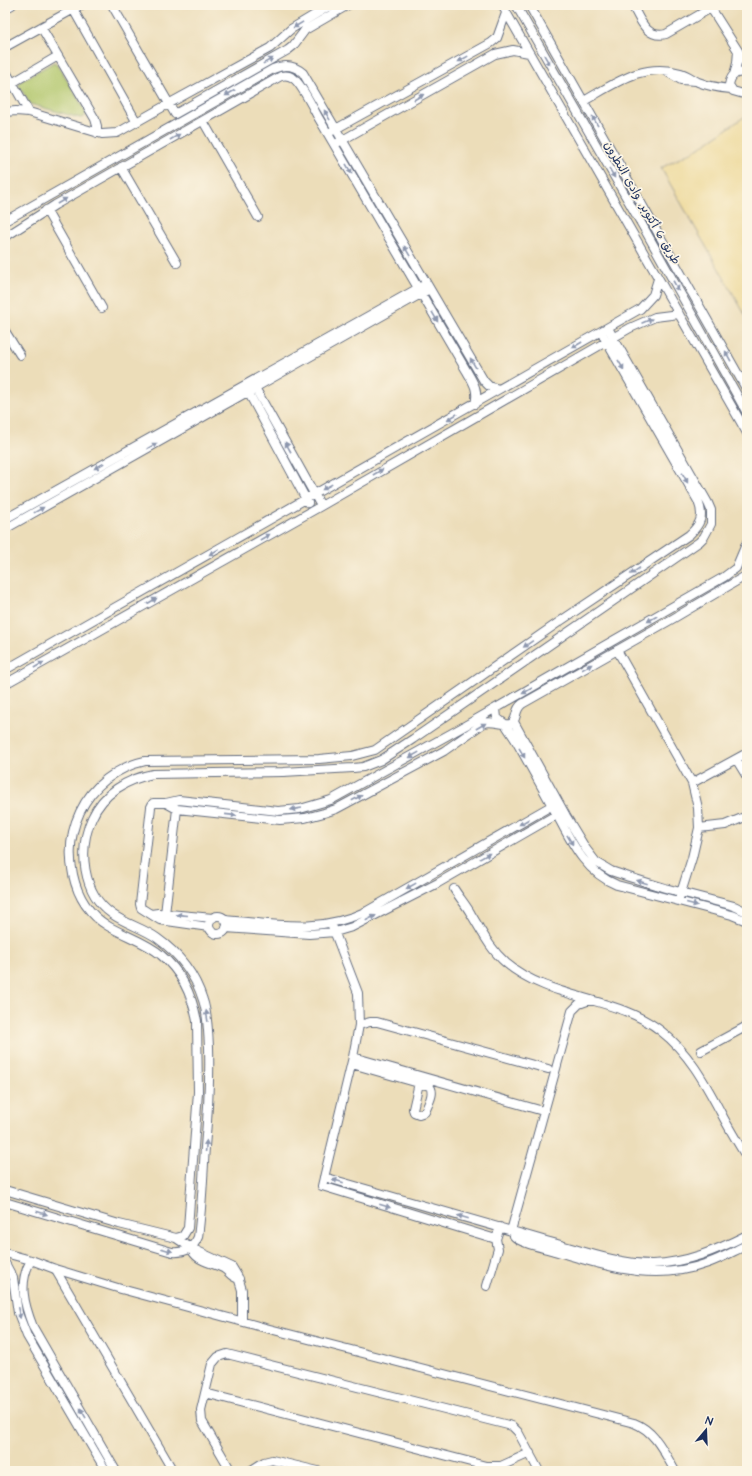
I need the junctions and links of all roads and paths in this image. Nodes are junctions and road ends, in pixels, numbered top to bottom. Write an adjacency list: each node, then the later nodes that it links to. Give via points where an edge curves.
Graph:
1 (12, 5): 11 (street)
2 (112, 5): 33 (street)
3 (331, 5): 28 (street, one-way to 28, via 291,29 270,48)
4 (348, 5): 31 (street, one-way to 4, via 288,50 305,30)
5 (502, 5): 12 (street)
6 (516, 5): 14 (street, طريق 6 أكتوبر, وادى النطرون)
7 (529, 5): 13 (street, طريق 6 أكتوبر, وادى النطرون)
8 (632, 5): 10 (street, via 647,30 659,35 666,34)
9 (77, 7): 15 (street); 38 (street)
10 (710, 7): 18 (street)
11 (5, 9)
12 (506, 13): 17 (street, via 497,38); 19 (street)
13 (538, 21): 14 (street); 32 (street, طريق 6 أكتوبر, وادى النطرون)
14 (528, 26): 49 (street, طريق 6 أكتوبر, وادى النطرون, one-way to 49)
15 (41, 27): 16 (street); 20 (street)
16 (5, 47)
17 (480, 50): 21 (street); 30 (street, one-way to 30)
18 (738, 51): 22 (street); 25 (street)
19 (529, 53): 21 (street, via 507,50); 50 (street)
20 (58, 56): 26 (street); 40 (street, via 95,119)
21 (485, 60): 34 (street, one-way to 21)
22 (747, 65)
23 (5, 70): 26 (street)
24 (747, 73): 25 (street, via 740,72)
25 (734, 75): 27 (street, via 730,83)
26 (12, 82): 36 (street)
27 (731, 89): 29 (street); 32 (street, via 681,80 667,71 650,70 638,73)
28 (192, 90): 31 (street); 33 (street)
29 (747, 95)
30 (397, 96): 34 (street); 39 (street)
31 (198, 101): 33 (street, via 175,114)
32 (584, 101): 48 (street, طريق 6 أكتوبر, وادى النطرون, one-way to 32)
33 (170, 102): 38 (street)
34 (403, 106): 42 (street)
35 (5, 112): 36 (street)
36 (29, 112): 40 (street)
37 (203, 121): 41 (street, via 281,76 288,75 295,79); 44 (street, one-way to 37); 46 (street)
38 (136, 122): 40 (street, via 117,133)
39 (336, 130): 41 (street); 42 (street); 47 (street, one-way to 47, via 303,73 293,67 281,66)
40 (97, 133)
41 (328, 134): 43 (street)
42 (342, 141): 43 (street); 54 (street, one-way to 42)
43 (334, 144): 55 (street, one-way to 55)
44 (121, 167): 45 (street, one-way to 44); 52 (street)
45 (46, 210): 51 (street); 56 (street)
46 (258, 217)
47 (5, 221)
48 (655, 225): 49 (street); 66 (street, طريق 6 أكتوبر, وادى النطرون, one-way to 48)
49 (645, 230): 50 (street); 68 (street, طريق 6 أكتوبر, وادى النطرون, one-way to 68)
50 (634, 236): 53 (street)
51 (5, 237)
52 (177, 263)
53 (658, 279): 57 (street); 58 (street, via 653,295 646,304)
54 (428, 286): 55 (street); 65 (street, one-way to 54, via 489,386 484,381)
55 (420, 291): 64 (street); 67 (street, one-way to 67, via 476,387)
56 (102, 308)
57 (679, 314): 59 (street, one-way to 57, via 655,317); 69 (street)
58 (624, 318): 59 (street); 60 (street)
59 (630, 328): 62 (street)
60 (604, 330): 62 (street); 65 (street, one-way to 65)
61 (5, 331): 63 (street)
62 (610, 339): 72 (street, one-way to 62); 91 (street, one-way to 91, via 698,501 701,509 700,520 689,535); 92 (street, via 708,503 712,517 708,531 699,542)
63 (20, 355)
64 (250, 387): 70 (street, one-way to 64); 71 (street, via 269,432); 74 (street, one-way to 74); 75 (street, one-way to 64)
65 (499, 389): 67 (street)
66 (747, 390)
67 (475, 404): 70 (street, one-way to 70)
68 (747, 413)
69 (747, 433)
70 (314, 494): 71 (street); 72 (street)
71 (306, 499): 73 (street); 87 (street, one-way to 87)
72 (321, 506): 73 (street)
73 (312, 510): 90 (street, one-way to 73)
74 (5, 519)
75 (5, 529)
76 (747, 542): 78 (street, via 736,568)
77 (747, 575): 80 (street)
78 (724, 577): 79 (street); 80 (street)
79 (708, 586): 81 (street); 82 (street)
80 (729, 586): 81 (street)
81 (712, 595): 84 (street)
82 (680, 603): 83 (street); 84 (street)
83 (669, 609): 85 (street); 88 (street, one-way to 88)
84 (685, 611): 85 (street)
85 (674, 618): 86 (street)
86 (617, 650): 89 (street, one-way to 86); 101 (street)
87 (5, 670)
88 (558, 673): 89 (street); 93 (street, one-way to 93)
89 (563, 681): 94 (street, via 519,706)
90 (5, 684)
91 (458, 693): 92 (street); 132 (street, via 379,748 366,753 318,759 145,761 132,764 113,774 99,785 85,802 72,838 72,869 78,891 86,906 98,919 153,949 170,963 182,978 192,1000 197,1021)
92 (464, 703): 133 (street, one-way to 92, via 207,1017 201,993 190,971 177,955 155,936 112,914 90,886 85,868 85,842 89,823 101,803 111,792 127,782 153,774 283,772 363,767 381,760)
93 (496, 709): 95 (street, via 497,718); 96 (street)
94 (514, 722): 95 (street); 97 (street)
95 (505, 724): 96 (street, one-way to 95, via 488,722); 97 (street)
96 (464, 732): 104 (street, one-way to 104, via 322,803 278,811); 107 (street, one-way to 96, via 287,820 324,813 444,751 456,743)
97 (518, 737): 103 (street)
98 (747, 753): 99 (street)
99 (736, 759): 100 (street); 101 (street)
100 (747, 777)
101 (692, 783): 109 (street, via 698,808)
102 (166, 803): 104 (street, via 179,800); 105 (street); 116 (street, via 154,802 151,807 140,904 142,910)
103 (555, 804): 106 (street); 110 (street, one-way to 110)
104 (218, 805): 107 (street)
105 (177, 809): 107 (street); 117 (street)
106 (560, 812): 111 (street, one-way to 106); 113 (street, one-way to 106, via 628,877 602,866 586,849); 114 (street, one-way to 114, via 577,850 586,863 603,878 622,886)
107 (217, 814)
108 (747, 816): 109 (street, via 725,825)
109 (699, 828): 113 (street)
110 (448, 865): 111 (street); 120 (street, one-way to 120, via 367,911)
111 (453, 874): 123 (street, one-way to 111, via 371,918)
112 (454, 889): 124 (street, via 485,940 506,962 534,982)
113 (681, 892): 114 (street); 115 (street)
114 (678, 901): 119 (street, one-way to 119, via 732,914)
115 (747, 912)
116 (151, 914): 117 (street); 122 (street, via 160,920)
117 (165, 914): 118 (street, one-way to 117)
118 (213, 918): 121 (street, via 219,917); 122 (street)
119 (747, 921)
120 (331, 923): 121 (street, via 319,926); 123 (street)
121 (226, 924): 122 (street, via 221,934 212,932); 123 (street, via 299,934)
122 (209, 927)
123 (335, 932): 127 (street, via 358,993)
124 (563, 992): 125 (street); 126 (street)
125 (590, 1000): 126 (street, via 579,1004); 138 (street, via 641,1017 673,1042 702,1078)
126 (572, 1011): 137 (street)
127 (359, 1025): 130 (street); 131 (street, via 376,1022)
128 (746, 1030): 129 (street)
129 (701, 1051)
130 (353, 1061): 134 (street); 137 (street); 139 (street)
131 (548, 1069)
132 (198, 1078): 133 (street); 135 (street)
133 (210, 1079): 136 (street)
134 (419, 1083)
135 (198, 1092): 136 (street); 145 (street, via 188,1228 183,1236)
136 (210, 1092): 148 (street, one-way to 136, via 198,1233)
137 (543, 1111): 143 (street)
138 (747, 1158)
139 (323, 1181): 142 (street, one-way to 139); 146 (street, one-way to 146, via 324,1188)
140 (5, 1190): 145 (street)
141 (5, 1202): 148 (street, one-way to 148, via 172,1252 179,1253)
142 (500, 1227): 143 (street); 146 (street)
143 (513, 1231): 144 (street, via 617,1260 641,1264 667,1263 692,1258); 147 (street, via 516,1239 531,1244 612,1268 641,1272 668,1272 694,1267)
144 (747, 1235)
145 (176, 1238): 148 (street)
146 (496, 1239): 153 (street, via 498,1247)
147 (747, 1245)
148 (191, 1248): 156 (street, via 201,1260 222,1268 232,1278 239,1279 242,1290)
149 (5, 1253): 150 (street)
150 (31, 1260): 152 (street); 154 (street, via 24,1275)
151 (5, 1263): 155 (street, via 13,1278)
152 (55, 1269): 156 (street); 162 (street)
153 (487, 1286)
154 (23, 1287): 155 (street); 158 (street, one-way to 154, via 33,1327 26,1308)
155 (14, 1288): 158 (street, one-way to 158, via 18,1313 27,1336)
156 (242, 1320): 167 (street, via 634,1423 653,1435)
157 (206, 1393): 159 (street, via 486,1466 501,1466); 159 (street, via 212,1364 223,1354 232,1354 508,1425 518,1432); 163 (street, via 201,1410 202,1421)
158 (88, 1430): 160 (street); 161 (street)
159 (530, 1453): 166 (street)
160 (106, 1471)
161 (116, 1471)
162 (173, 1471)
163 (231, 1471)
164 (250, 1471): 165 (street, via 272,1460)
165 (318, 1471)
166 (539, 1471)
167 (675, 1471)

